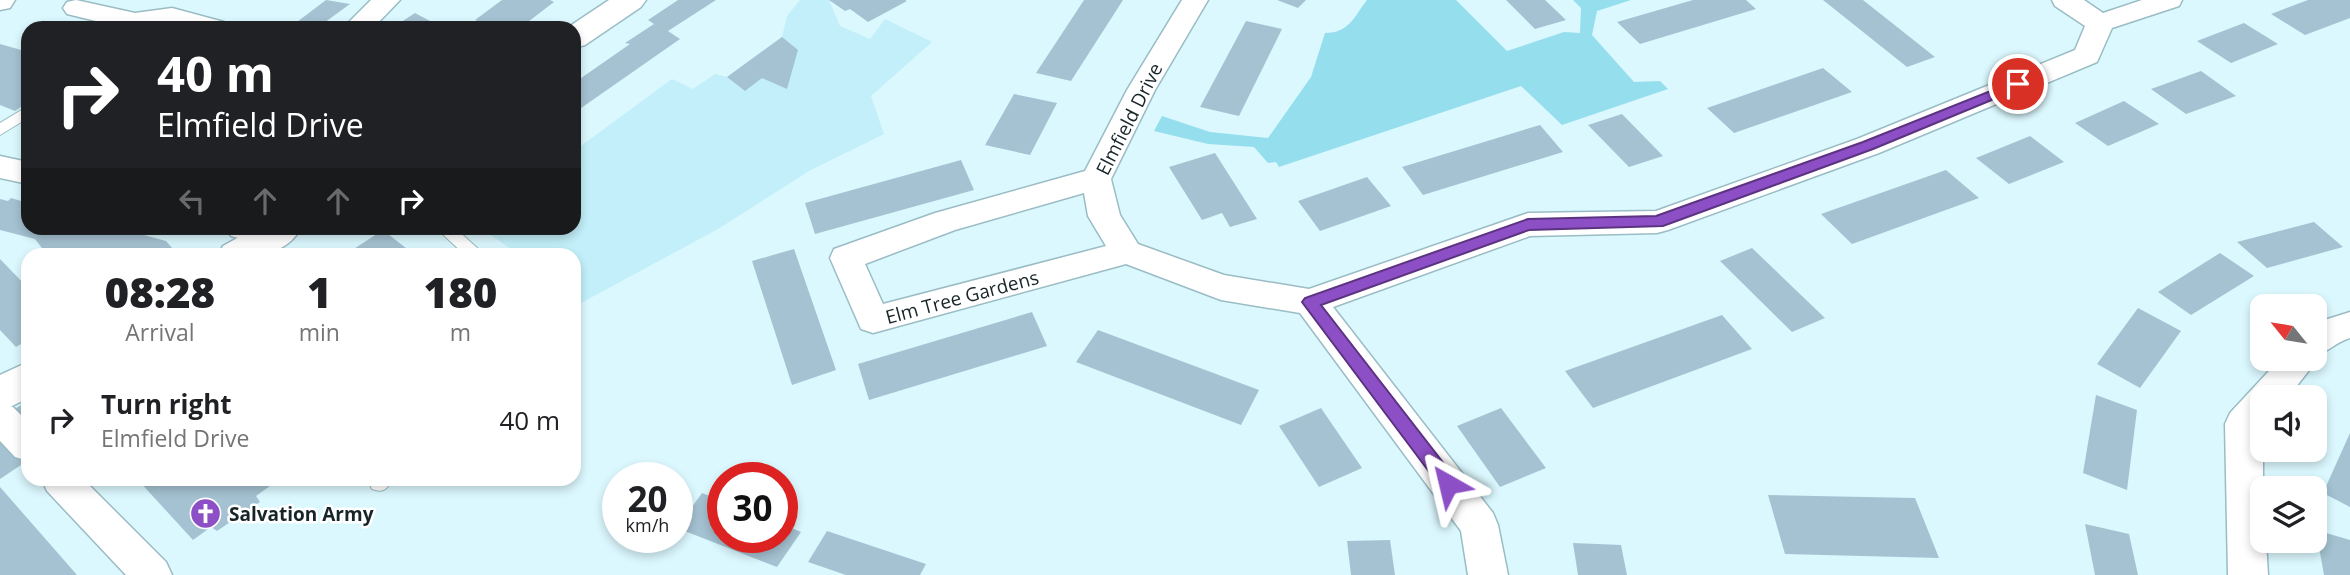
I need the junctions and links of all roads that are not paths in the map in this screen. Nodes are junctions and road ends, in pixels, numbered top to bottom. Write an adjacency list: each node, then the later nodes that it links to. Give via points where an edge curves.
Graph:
1 (387, 0): 10 (street)
2 (630, 0): 12 (main road)
3 (1195, 0): 17 (street, Elmfield Drive, via 1141,90)
4 (2065, 0): 11 (street)
5 (2169, 0): 11 (street)
6 (77, 8): 7 (street)
7 (131, 21)
8 (156, 21): 9 (street, via 172,16)
9 (190, 21)
10 (364, 21)
11 (2100, 23): 23 (street, via 2087,56 1868,146 1678,215 1657,222 1528,225)
12 (581, 33)
13 (21, 116): 14 (lane)
14 (0, 130)
15 (0, 167): 16 (street)
16 (21, 172)
17 (1096, 179): 22 (street, Elmfield Drive, via 1104,216); 22 (street, Elm Tree Gardens, via 946,221 846,258 873,320)
18 (259, 235): 20 (main road)
19 (452, 235): 21 (lane)
20 (245, 248)
21 (468, 248)
22 (1127, 252): 23 (street, via 1221,287)
23 (1310, 302): 35 (street, via 1479,525)
24 (2350, 326): 25 (street)
25 (2328, 332)
26 (2290, 371): 28 (street)
27 (21, 382): 29 (main road)
28 (2278, 385)
29 (0, 395)
30 (0, 417): 32 (street)
31 (2250, 417): 36 (street, via 2243,425)
32 (21, 439)
33 (66, 486): 34 (street)
34 (152, 575)
35 (1488, 575)
36 (2248, 575)

